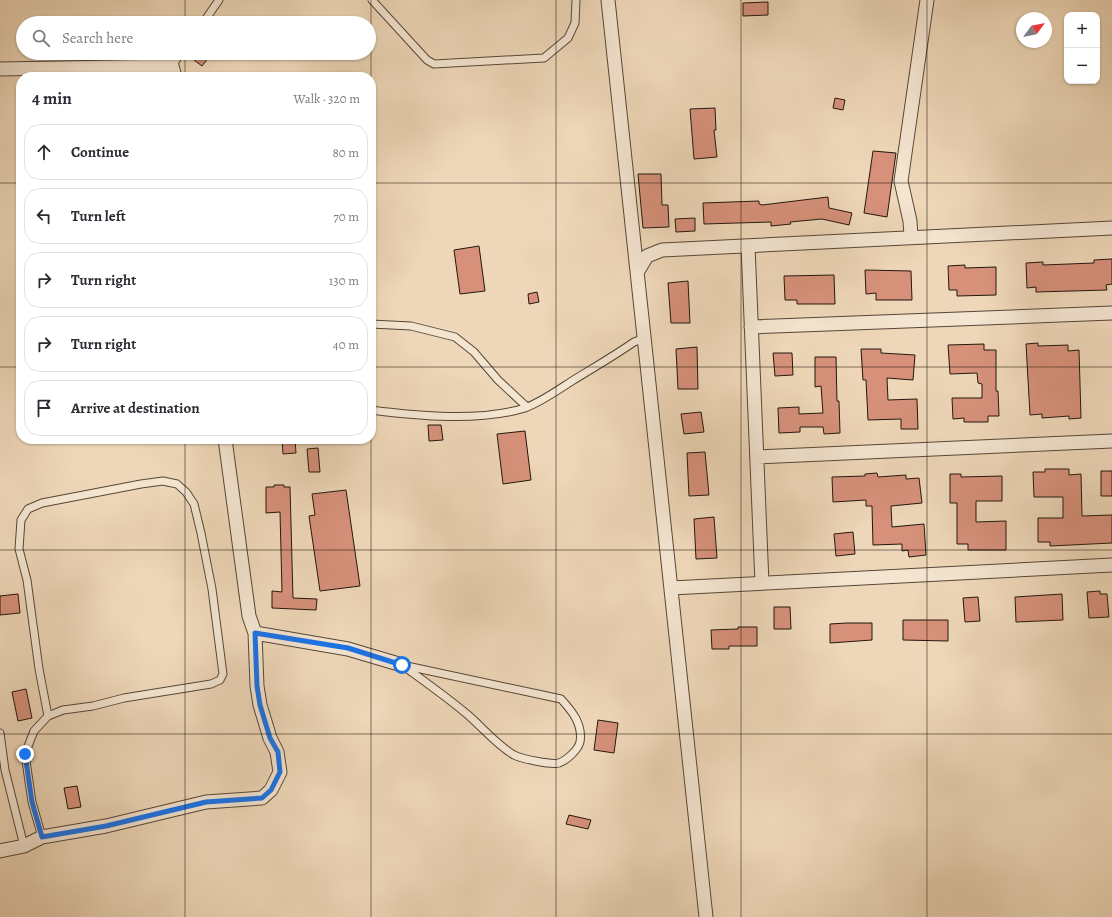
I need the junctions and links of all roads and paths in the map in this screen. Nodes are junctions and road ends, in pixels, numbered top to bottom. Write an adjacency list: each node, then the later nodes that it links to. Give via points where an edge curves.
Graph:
1 (219, 0): 6 (lane)
2 (372, 0): 3 (lane, via 434,64 544,58 568,38 575,23)
3 (576, 0)
4 (608, 0): 13 (street)
5 (927, 0): 11 (street, via 902,181)
6 (208, 16)
7 (178, 60): 9 (lane)
8 (0, 69): 9 (street)
9 (174, 71)
10 (1112, 228): 11 (street)
11 (911, 237): 12 (street)
12 (748, 246): 13 (street, via 662,250 647,256); 16 (street)
13 (638, 271): 17 (street)
14 (1112, 313): 16 (street)
15 (376, 324): 18 (lane, via 411,326 455,337 474,352 498,380)
16 (751, 327): 22 (street)
17 (645, 338): 18 (lane, via 634,342 553,394); 25 (street)
18 (527, 407): 19 (lane, via 490,415 408,415)
19 (376, 411)
20 (1112, 441): 22 (street)
21 (226, 444): 26 (street, via 249,616)
22 (757, 457): 24 (street)
23 (1112, 565): 24 (street)
24 (762, 583): 25 (street)
25 (671, 588): 33 (street)
26 (255, 633): 27 (street, via 348,648); 30 (street, via 260,705 270,738 278,752 280,772 271,790 262,798 206,802 106,826)
27 (402, 665): 27 (lane, via 460,708 515,756 544,762 559,762 571,755 579,746 579,725 574,712 561,699)
28 (48, 716): 28 (lane, via 27,580 19,549 21,520 28,509 42,503 141,484 163,481 177,484 186,492 196,512 212,589 223,674 220,680 211,684 63,710); 30 (lane, via 34,731 25,754 32,802)
29 (0, 733): 31 (lane, via 8,785)
30 (42, 837): 31 (street)
31 (24, 846): 32 (street)
32 (0, 852)
33 (706, 917)

